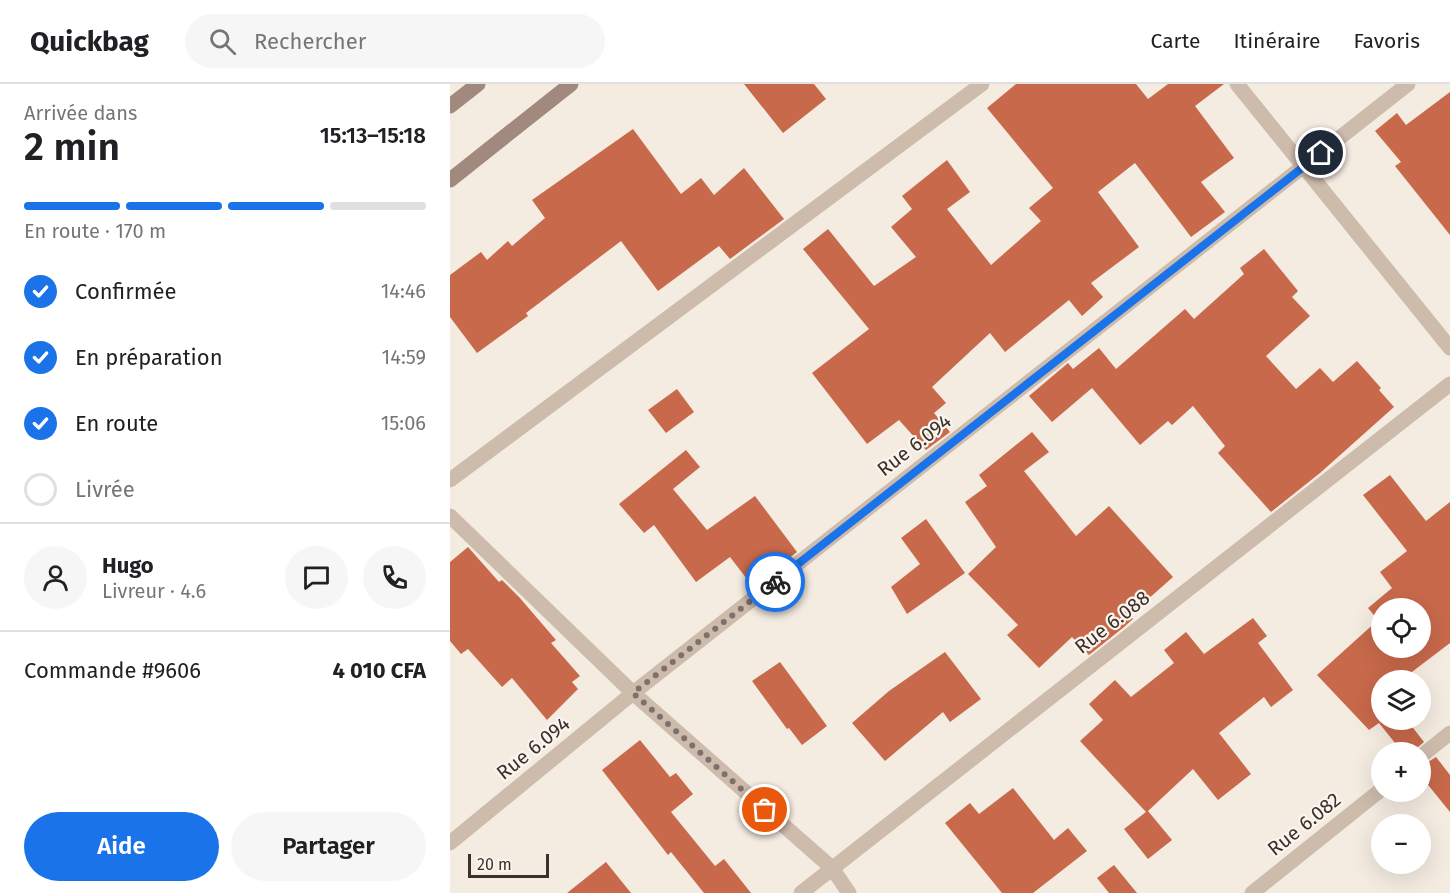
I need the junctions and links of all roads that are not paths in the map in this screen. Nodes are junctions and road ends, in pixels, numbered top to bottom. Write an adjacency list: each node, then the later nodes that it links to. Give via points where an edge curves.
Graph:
1 (478, 84): 6 (street)
2 (571, 84): 8 (street)
3 (982, 84): 11 (street)
4 (1237, 84): 7 (street)
5 (1408, 84): 7 (street, Rue 6.094)
6 (450, 106)
7 (1303, 166): 9 (street); 13 (street, Rue 6.094)
8 (450, 180)
9 (1450, 348)
10 (1450, 384): 18 (street, Rue 6.088)
11 (450, 480)
12 (450, 516): 13 (street)
13 (633, 693): 17 (street, Rue 6.094); 18 (street)
14 (1450, 733): 15 (street)
15 (1431, 748)
16 (1371, 798): 21 (street, Rue 6.082)
17 (450, 843)
18 (832, 868): 19 (street, Rue 6.088); 20 (street)
19 (801, 893)
20 (849, 893)
21 (1252, 893)

